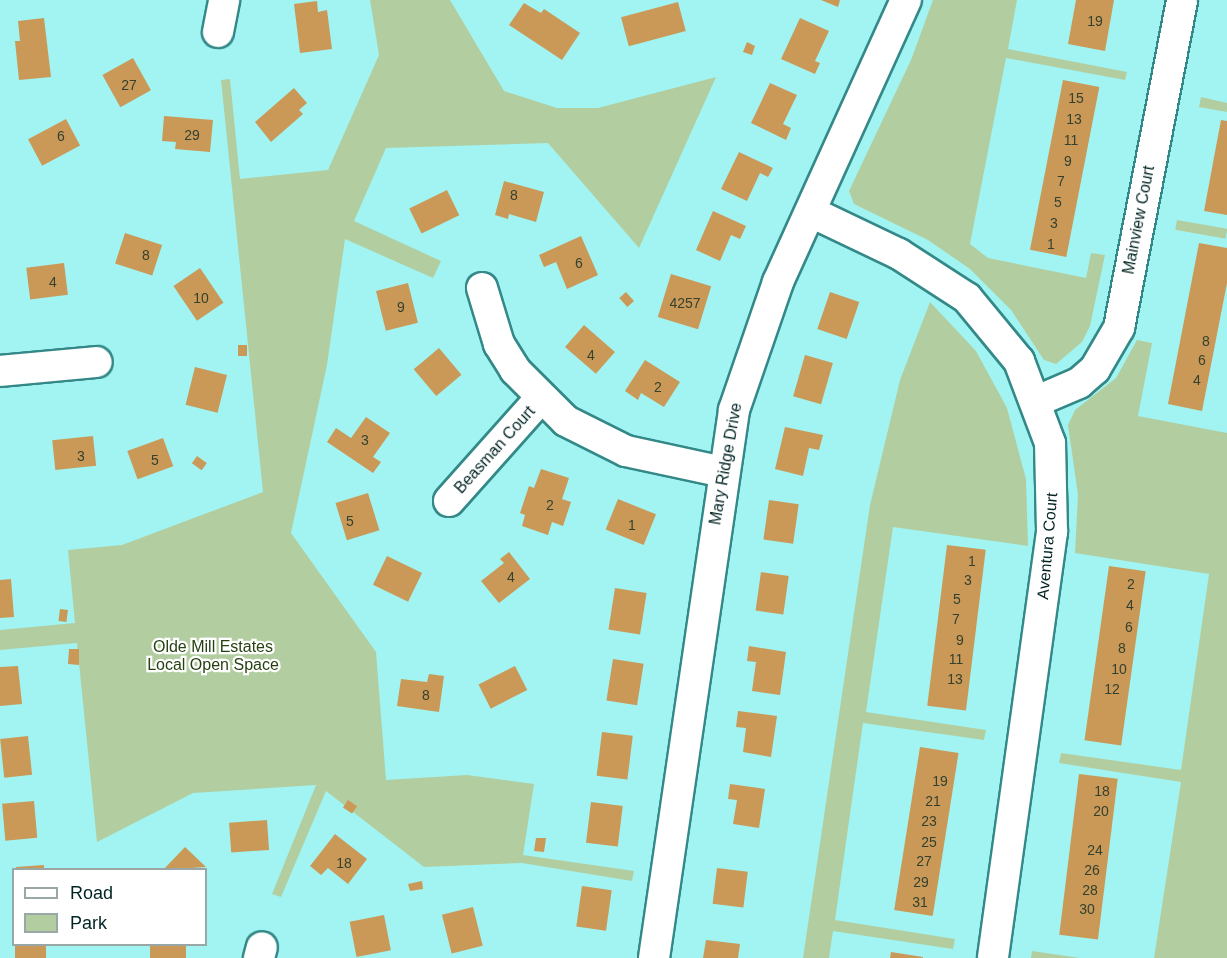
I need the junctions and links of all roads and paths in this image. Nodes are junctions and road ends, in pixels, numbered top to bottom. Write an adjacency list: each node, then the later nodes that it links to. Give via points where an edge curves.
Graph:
1 (224, 0): 4 (street)
2 (906, 0): 5 (street, Mary Ridge Drive)
3 (1182, 0): 10 (street, Mainview Court, via 1119,328 1095,369 1079,383)
4 (218, 32)
5 (811, 212): 10 (street, Aventura Court, via 899,254 967,298 1019,361); 11 (street, Mary Ridge Drive, via 778,282 747,364)
6 (482, 288): 9 (street, via 499,344)
7 (97, 362): 8 (street)
8 (0, 371)
9 (540, 399): 11 (street, via 566,421 626,451); 12 (street, Beasman Court)
10 (1037, 400): 14 (street, Aventura Court, via 1050,443 1052,532)
11 (723, 472): 13 (street, Mary Ridge Drive)
12 (449, 501)
13 (654, 958)
14 (993, 958)

